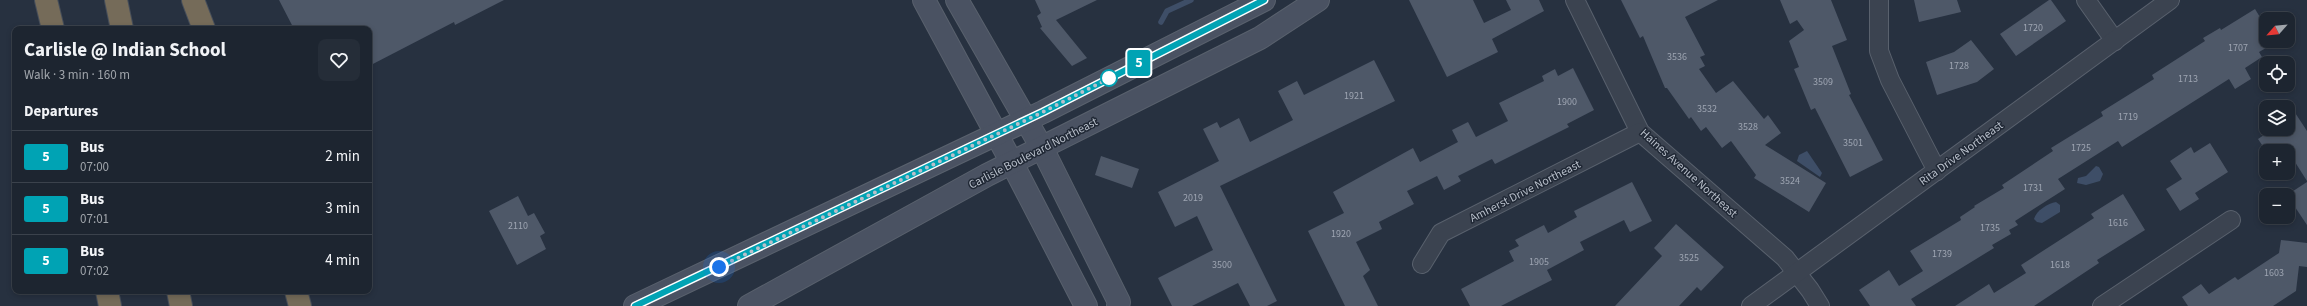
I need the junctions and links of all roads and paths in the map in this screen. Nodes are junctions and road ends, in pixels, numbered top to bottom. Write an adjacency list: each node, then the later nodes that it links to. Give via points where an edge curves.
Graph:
1 (46, 0): 12 (highway)
2 (116, 0): 13 (highway)
3 (193, 0): 14 (highway)
4 (924, 0): 18 (main road)
5 (957, 0): 16 (main road)
6 (1264, 0): 16 (main road)
7 (1318, 0): 19 (main road, Carlisle Boulevard Northeast, via 1260,38)
8 (1574, 0): 17 (street, Haines Avenue Northeast)
9 (1879, 0): 21 (street, via 1879,51 1890,80)
10 (2086, 0): 15 (street)
11 (2170, 0): 15 (street, Rita Drive Northeast)
12 (52, 26)
13 (121, 26)
14 (203, 26)
15 (2115, 41): 21 (street, Rita Drive Northeast)
16 (1027, 120): 18 (main road); 19 (main road)
17 (1640, 132): 23 (street, Amherst Drive Northeast, via 1441,233); 24 (street, Haines Avenue Northeast, via 1785,258)
18 (996, 135): 20 (main road); 31 (main road)
19 (1042, 148): 20 (main road, Carlisle Boulevard Northeast); 34 (main road, via 1119,302)
20 (1012, 163): 32 (main road, Carlisle Boulevard Northeast); 33 (main road)
21 (1937, 171): 24 (street, Rita Drive Northeast)
22 (2231, 220): 37 (street)
23 (1422, 264)
24 (1796, 271): 35 (street, Rita Drive Northeast); 36 (street, Haines Avenue Northeast)
25 (108, 294): 28 (highway)
26 (179, 294): 29 (highway)
27 (297, 294): 30 (highway)
28 (110, 306)
29 (181, 306)
30 (300, 306)
31 (636, 306)
32 (749, 306)
33 (1086, 306)
34 (1118, 306)
35 (1751, 306)
36 (1820, 306)
37 (2102, 306)

